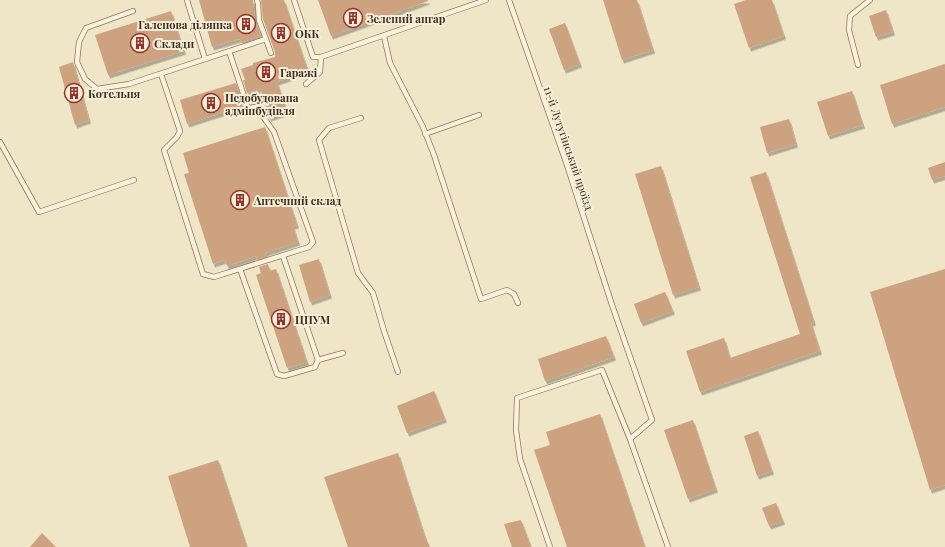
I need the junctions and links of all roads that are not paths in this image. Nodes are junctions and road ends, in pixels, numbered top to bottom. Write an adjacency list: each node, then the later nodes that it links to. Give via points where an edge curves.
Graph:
1 (187, 0): 13 (lane)
2 (257, 0): 9 (lane, via 259,20)
3 (294, 0): 12 (lane, via 313,58)
4 (486, 0): 8 (lane)
5 (508, 0): 28 (lane, 11-й Лутугінський проїзд, via 567,165 652,420)
6 (870, 0): 14 (lane, via 850,16 849,30)
7 (133, 11): 15 (lane, via 86,28 79,42 77,62 86,79 96,89 129,84)
8 (384, 36): 12 (lane); 19 (lane, via 390,63)
9 (266, 39): 10 (lane); 11 (lane)
10 (229, 51): 13 (lane); 22 (lane, via 248,108 256,107 274,132 313,242 309,247)
11 (271, 53)
12 (321, 57): 16 (lane, via 320,72)
13 (206, 59): 15 (lane)
14 (858, 66)
15 (161, 74): 23 (lane, via 180,131 164,150 203,274 214,277)
16 (306, 84)
17 (479, 115): 19 (lane)
18 (361, 118): 27 (lane, via 329,128 319,140 358,273 373,293)
19 (425, 134): 24 (lane, via 481,299 507,290 514,294)
20 (0, 142): 21 (lane, via 39,212)
21 (134, 180)
22 (283, 256): 23 (lane); 26 (lane)
23 (240, 269): 26 (lane, via 277,374 284,376 315,366)
24 (518, 303)
25 (343, 353): 26 (lane)
26 (318, 360)
27 (398, 372)
28 (630, 439): 29 (lane, via 602,370 517,398 516,430 520,459); 30 (lane)
29 (550, 547)
30 (668, 547)

